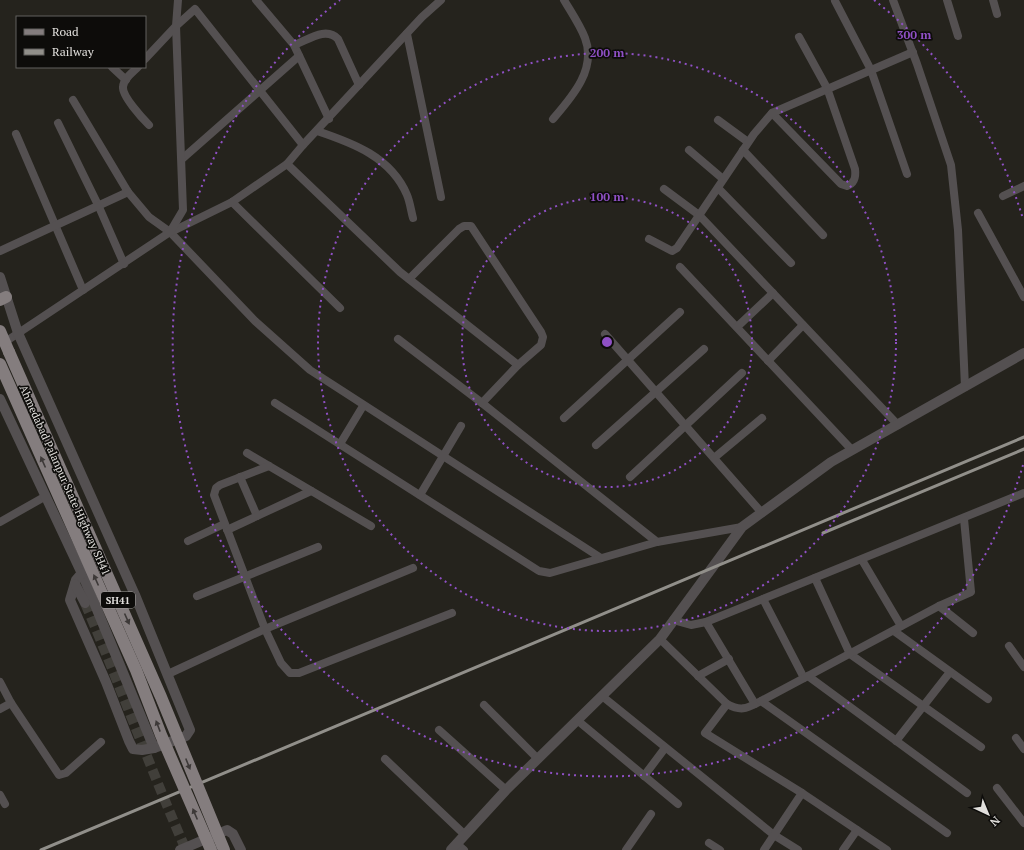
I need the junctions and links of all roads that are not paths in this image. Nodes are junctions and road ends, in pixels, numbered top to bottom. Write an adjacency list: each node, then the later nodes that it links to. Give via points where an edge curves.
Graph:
1 (178, 0): 10 (street)
2 (256, 0): 14 (street)
3 (441, 0): 11 (street)
4 (564, 0): 28 (street, via 585,37 589,52 587,68 580,82)
5 (835, 0): 20 (street)
6 (893, 0): 15 (street)
7 (947, 0): 12 (street)
8 (993, 0): 9 (street)
9 (997, 14)
10 (176, 26): 17 (street); 24 (street, via 195,9); 38 (street)
11 (407, 34): 22 (street); 47 (street)
12 (958, 36)
13 (799, 37): 23 (street)
14 (294, 46): 16 (street); 22 (street, via 326,32 333,33)
15 (913, 52): 20 (street); 82 (street, via 951,166 958,237)
16 (299, 56): 24 (street); 27 (street)
17 (146, 58)
18 (113, 68): 21 (street)
19 (137, 68): 21 (street)
20 (872, 70): 23 (street); 40 (street)
21 (126, 80): 31 (street, via 123,86 124,94)
22 (360, 85): 27 (street)
23 (827, 88): 26 (street); 26 (street, via 854,169 856,179 850,185 844,186 838,181)
24 (260, 90): 35 (street); 38 (street)
25 (73, 100): 45 (street)
26 (772, 113): 34 (street)
27 (329, 119): 32 (street)
28 (553, 119)
29 (718, 120): 34 (street)
30 (58, 123): 49 (street)
31 (149, 125)
32 (317, 131): 35 (street); 52 (street, via 348,141 382,162 398,179)
33 (16, 134): 53 (street)
34 (748, 142): 37 (street)
35 (303, 146): 39 (street)
36 (689, 150): 41 (street)
37 (743, 150): 41 (street); 55 (street)
38 (182, 159): 54 (street, via 183,210)
39 (288, 164): 48 (street); 62 (street)
40 (907, 174)
41 (723, 179): 43 (street)
42 (1024, 186): 46 (street)
43 (718, 188): 51 (street); 58 (street)
44 (664, 189): 51 (street)
45 (128, 192): 49 (street); 54 (street, via 149,217)
46 (1003, 196)
47 (441, 197)
48 (232, 202): 54 (street); 67 (street)
49 (99, 207): 53 (street); 59 (street)
50 (978, 213): 65 (street)
51 (699, 215): 56 (street, via 674,251); 64 (street)
52 (413, 218)
53 (56, 226): 57 (street); 63 (street)
54 (170, 232): 59 (street); 87 (street, via 254,321 310,370)
55 (823, 235)
56 (649, 239)
57 (0, 251)
58 (791, 263)
59 (124, 264): 63 (street)
60 (680, 267): 70 (street)
61 (0, 277): 66 (street)
62 (409, 279): 80 (street); 80 (street, via 459,229 471,226 543,337 541,345)
63 (83, 290): 71 (street)
64 (773, 293): 69 (street); 70 (street)
65 (1024, 297)
66 (3, 299): 71 (street)
67 (340, 308)
68 (680, 312): 77 (street)
69 (803, 325): 78 (street); 91 (street)
70 (737, 327): 78 (street)
71 (18, 333): 74 (street); 140 (street)
72 (605, 334): 77 (street)
73 (398, 339): 86 (street)
74 (5, 342): 181 (main road, Ahmedabad Palanpur State Highway SH41 / SH41, one-way to 181, bridge, via 161,698)
75 (704, 349): 83 (street)
76 (1024, 353): 82 (street)
77 (628, 360): 83 (street); 88 (street)
78 (768, 361): 95 (street)
79 (0, 364): 180 (main road, Ahmedabad Palanpur State Highway SH41 / SH41, one-way to 79, bridge, via 136,670)
80 (518, 365): 86 (street)
81 (742, 373): 90 (street)
82 (965, 387): 91 (street)
83 (656, 392): 90 (street); 94 (street)
84 (0, 399): 105 (street)
85 (276, 403): 93 (street)
86 (482, 403): 114 (street)
87 (364, 406): 93 (street); 97 (street)
88 (564, 418)
89 (762, 418): 98 (street)
90 (685, 425): 98 (street); 101 (street)
91 (898, 425): 95 (street)
92 (461, 426): 97 (street)
93 (340, 444): 104 (street)
94 (596, 445)
95 (852, 450): 106 (street, via 831,462)
96 (246, 453): 99 (street)
97 (442, 456): 104 (street); 116 (street)
98 (714, 458): 106 (street)
99 (269, 466): 100 (street); 102 (street)
100 (240, 477): 107 (street); 111 (street, via 220,485 214,491)
101 (630, 477)
102 (311, 490): 107 (street); 110 (street)
103 (1024, 493): 108 (street)
104 (420, 495): 116 (street, via 538,571 550,573)
105 (46, 496): 109 (street); 119 (street)
106 (762, 513): 112 (street)
107 (257, 516): 111 (street)
108 (964, 519): 117 (street); 126 (street, via 971,592)
109 (0, 522)
110 (371, 526)
111 (226, 527): 113 (street); 120 (street)
112 (742, 527): 114 (street); 128 (street)
113 (188, 541)
114 (657, 542): 116 (street)
115 (318, 547): 120 (street)
116 (601, 558)
117 (862, 560): 121 (street); 130 (street)
118 (414, 568): 131 (street)
119 (82, 573): 122 (street); 158 (street)
120 (245, 577): 123 (street); 131 (street)
121 (815, 578): 124 (street); 136 (street)
122 (75, 584): 125 (street); 158 (street, via 70,600 129,741 133,748)
123 (197, 596)
124 (763, 599): 129 (street); 142 (street)
125 (85, 603)
126 (939, 606): 130 (street); 133 (street)
127 (452, 613): 131 (street, via 294,674 280,663)
128 (673, 620): 129 (street, via 691,625); 134 (street)
129 (706, 622): 137 (street)
130 (901, 626): 132 (street)
131 (265, 629): 140 (street)
132 (894, 631): 136 (street); 139 (street)
133 (973, 633)
134 (660, 639): 141 (street); 144 (street)
135 (1009, 646): 138 (street)
136 (850, 654): 142 (street); 150 (street)
137 (729, 659): 141 (street); 146 (street)
138 (1024, 667)
139 (950, 672): 145 (street); 150 (street)
140 (168, 674): 158 (street, via 190,730 186,736)
141 (698, 676): 148 (street)
142 (806, 677): 146 (street); 155 (street)
143 (0, 682): 147 (street)
144 (602, 696): 152 (street); 159 (street)
145 (988, 699)
146 (758, 702): 148 (street, via 742,709); 174 (street)
147 (11, 703): 151 (street); 156 (street, via 59,775 66,773)
148 (727, 704): 166 (street, via 705,733)
149 (484, 705): 162 (street)
150 (924, 707): 155 (street); 157 (street)
151 (0, 709)
152 (577, 720): 162 (street); 163 (street)
153 (439, 730): 165 (street)
154 (1016, 738): 160 (street)
155 (896, 741): 167 (street)
156 (101, 742)
157 (981, 747)
158 (154, 748)
159 (665, 748): 163 (street); 176 (street)
160 (1024, 749)
161 (385, 759): 175 (street)
162 (538, 759): 165 (street)
163 (644, 776): 170 (street)
164 (998, 788): 172 (street)
165 (506, 790): 175 (street)
166 (802, 793): 173 (street); 176 (street)
167 (967, 793)
168 (0, 795): 169 (street)
169 (5, 804)
170 (678, 804)
171 (651, 814): 183 (street)
172 (1024, 823)
173 (857, 830): 187 (street); 188 (street)
174 (947, 833)
175 (465, 835): 178 (street)
176 (774, 835): 185 (street); 186 (street)
177 (709, 843): 184 (street)
178 (457, 848)
179 (180, 850): 182 (street, via 227,830 233,834)
180 (211, 850)
181 (224, 850)
182 (241, 850)
183 (626, 850)
184 (720, 850)
185 (764, 850)
186 (798, 850)
187 (843, 850)
188 (887, 850)

